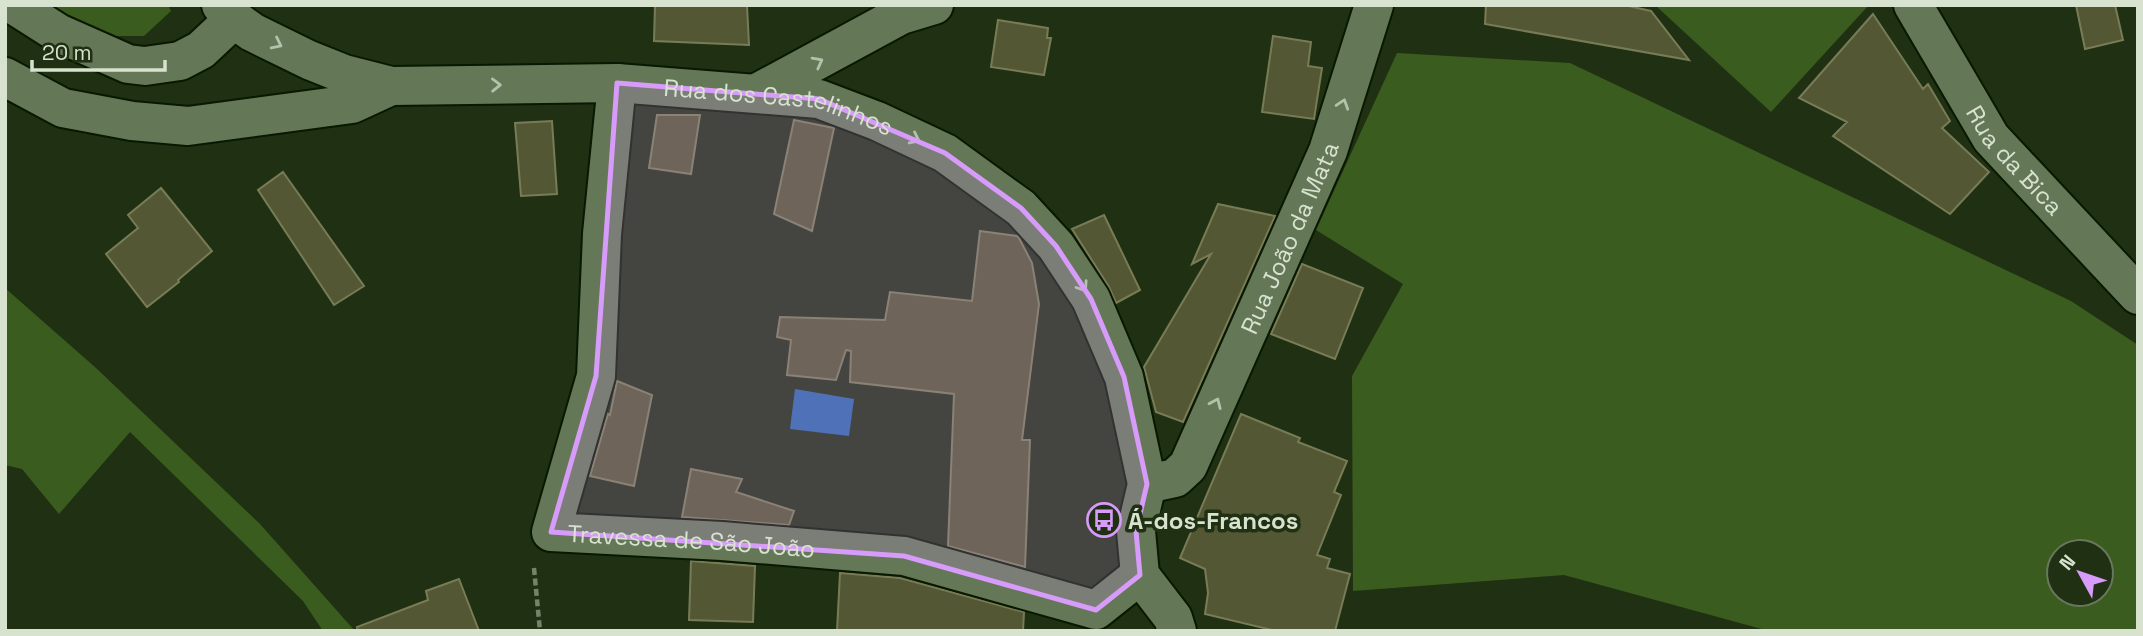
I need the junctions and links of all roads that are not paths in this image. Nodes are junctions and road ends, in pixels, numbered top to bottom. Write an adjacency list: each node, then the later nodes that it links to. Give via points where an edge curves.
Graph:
1 (14, 5): 5 (street, via 58,33 128,64 145,66 180,61 201,50)
2 (934, 5): 9 (street, one-way to 2, via 901,15)
3 (1374, 5): 11 (street, Rua João da Mata, one-way to 3, via 1175,478 1188,466 1328,150)
4 (1913, 5): 10 (street, Rua da Bica, via 1991,138)
5 (228, 12): 8 (street, Rua dos Castelinhos, one-way to 8, via 252,32 310,60)
6 (5, 77): 8 (street, via 63,108 188,126 352,104)
7 (617, 83): 8 (street, Rua dos Castelinhos, one-way to 7); 9 (street, Rua dos Castelinhos); 13 (street, Travessa de São João, via 602,234 596,376 551,532 904,556)
8 (391, 86)
9 (757, 93): 11 (street, Rua dos Castelinhos, one-way to 11, via 819,99 877,121 945,153 1021,208 1056,246 1091,299 1124,377)
10 (2138, 295)
11 (1147, 484): 12 (street, via 1136,531)
12 (1140, 575): 13 (street, Travessa de São João); 14 (street, via 1173,618)
13 (1094, 620)
14 (1177, 631)

